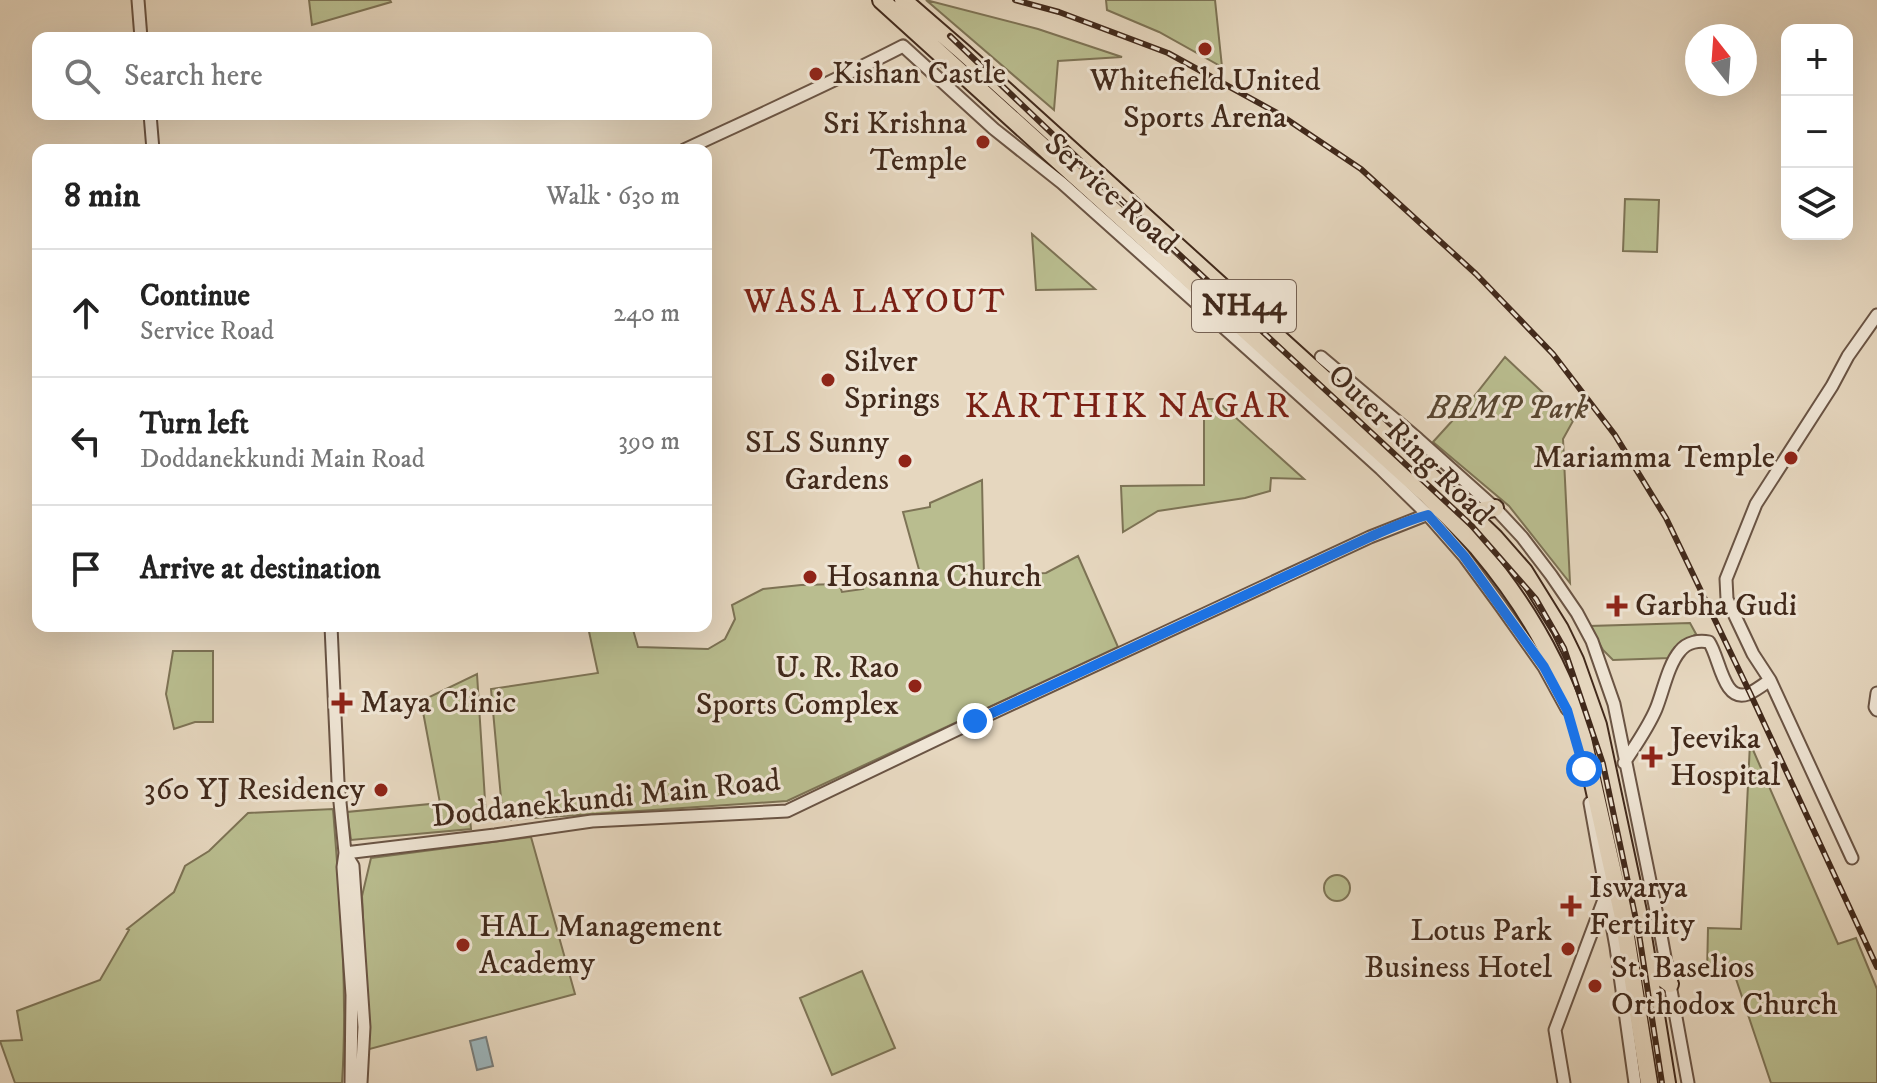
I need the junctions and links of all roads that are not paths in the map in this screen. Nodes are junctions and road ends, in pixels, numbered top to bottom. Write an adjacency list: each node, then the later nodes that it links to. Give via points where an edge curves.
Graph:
1 (138, 0): 4 (street)
2 (881, 0): 10 (highway, Outer Ring Road / NH44)
3 (903, 0): 9 (highway, Outer Ring Road / NH44)
4 (141, 32)
5 (150, 120): 6 (street)
6 (152, 144)
7 (696, 144): 10 (street, Service Road, via 903,46)
8 (1877, 315): 21 (street, via 1756,504 1726,579 1727,599)
9 (1316, 362): 12 (street, via 1418,439); 14 (highway, Outer Ring Road / NH44)
10 (1275, 365): 11 (street, Service Road); 13 (highway, Outer Ring Road / NH44, via 1385,456)
11 (1415, 503): 13 (street, Service Road); 15 (street, Doddanekkundi Main Road, via 1413,513)
12 (1495, 508): 14 (highway); 24 (street, via 1551,575 1592,641 1614,704)
13 (1433, 511): 15 (street, Doddanekkundi Main Road); 17 (highway, Outer Ring Road / NH44, via 1476,546); 27 (street, Service Road, via 1544,667 1567,710 1584,769)
14 (1469, 513): 16 (highway, Outer Ring Road / NH44)
15 (1387, 529): 25 (street, Doddanekkundi Main Road, via 787,811 592,821)
16 (1524, 571): 17 (highway, via 1522,589); 18 (highway, Outer Ring Road / NH44)
17 (1507, 586): 20 (highway, Outer Ring Road / NH44)
18 (1557, 625): 20 (highway, via 1545,621); 28 (highway, Outer Ring Road / NH44, via 1598,725)
19 (331, 632): 25 (street)
20 (1539, 635): 34 (highway, Outer Ring Road / NH44, via 1573,704 1584,743 1623,917)
21 (1770, 680): 24 (street, via 1750,693 1733,694 1709,642 1687,646 1680,650 1651,720); 26 (street)
22 (1877, 693): 23 (street)
23 (1877, 710)
24 (1624, 763): 29 (street)
25 (345, 853): 30 (street); 31 (street, via 353,866 364,1027)
26 (1852, 858)
27 (1606, 895): 32 (street, via 1555,1030); 33 (street, Service Road)
28 (1648, 967): 29 (highway); 35 (highway, Outer Ring Road / NH44)
29 (1670, 984): 36 (street)
30 (351, 1083)
31 (361, 1083)
32 (1564, 1083)
33 (1635, 1083)
34 (1649, 1083)
35 (1667, 1083)
36 (1688, 1083)

